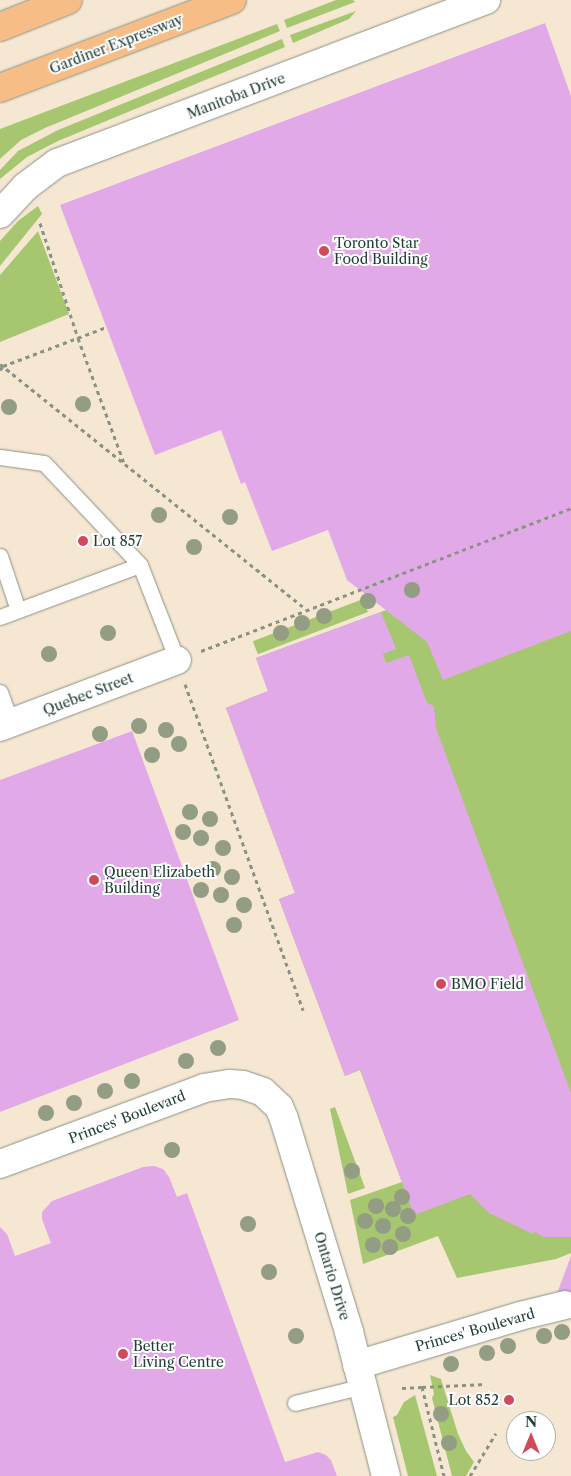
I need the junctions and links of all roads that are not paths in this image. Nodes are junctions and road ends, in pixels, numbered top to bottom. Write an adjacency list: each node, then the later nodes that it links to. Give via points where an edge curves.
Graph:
1 (68, 0): 4 (highway)
2 (232, 0): 5 (highway, Gardiner Expressway)
3 (486, 0): 6 (street, Manitoba Drive, via 57,163 25,186)
4 (0, 27)
5 (0, 88)
6 (0, 214)
7 (0, 457): 9 (lane, via 44,463)
8 (0, 556): 10 (lane)
9 (140, 565): 10 (lane); 12 (lane)
10 (18, 610): 11 (lane)
11 (0, 617)
12 (177, 660): 14 (street, Quebec Street)
13 (0, 692): 14 (lane)
14 (6, 725)
15 (256, 1089): 16 (street, Princes' Boulevard, via 230,1084 204,1088); 18 (street, Ontario Drive, via 275,1103 284,1119)
16 (0, 1164)
17 (564, 1305): 18 (street, Princes' Boulevard, via 520,1316)
18 (360, 1375): 19 (lane); 20 (street, Ontario Drive)
19 (295, 1403)
20 (386, 1476)

